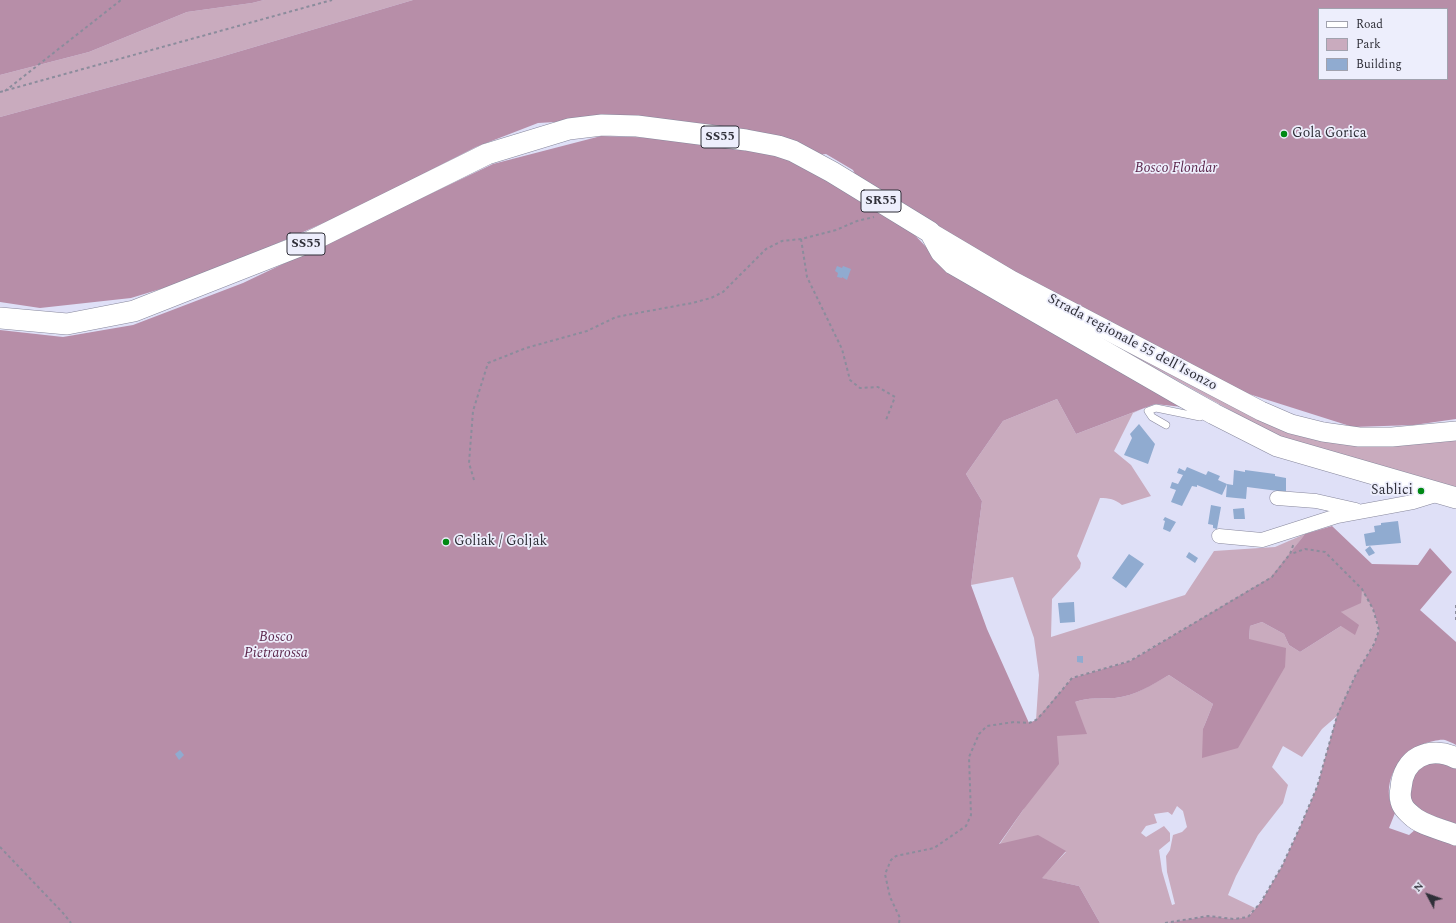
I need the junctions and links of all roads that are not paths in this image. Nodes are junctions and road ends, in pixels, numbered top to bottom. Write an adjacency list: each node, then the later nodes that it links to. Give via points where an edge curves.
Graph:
1 (832, 172): 2 (main road, Strada regionale 55 dell'Isonzo / SR55); 3 (main road, SS55, via 793,151 746,140 637,126 602,125 569,128 487,154 307,243 134,311 68,324)
2 (930, 232): 4 (main road, via 941,252 953,264); 6 (main road, Strada regionale 55 dell'Isonzo / SR55, via 1011,280 1212,386 1291,424 1359,437 1392,437)
3 (0, 318)
4 (1209, 411): 5 (lane, via 1200,417 1156,408 1148,411 1152,417); 7 (main road, via 1278,446)
5 (1166, 425)
6 (1456, 431)
7 (1449, 496): 9 (street)
8 (1277, 498): 9 (street, via 1316,501)
9 (1362, 512): 10 (street, via 1337,516 1262,540)
10 (1219, 536)
11 (1456, 758): 12 (main road, via 1436,752 1420,755 1408,765 1401,778 1400,793 1403,806 1412,817)
12 (1456, 835)

